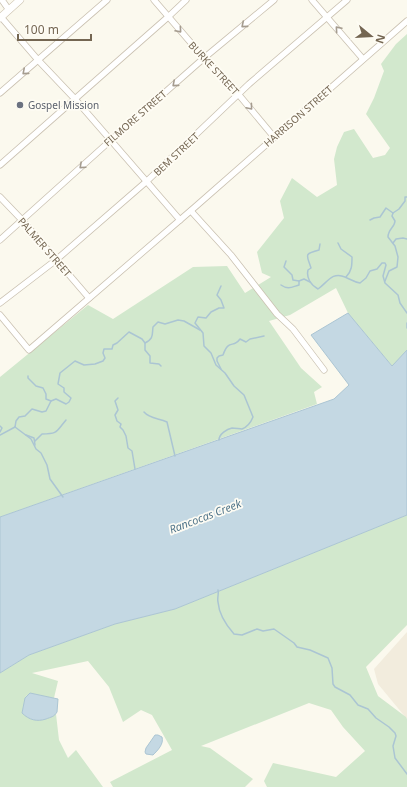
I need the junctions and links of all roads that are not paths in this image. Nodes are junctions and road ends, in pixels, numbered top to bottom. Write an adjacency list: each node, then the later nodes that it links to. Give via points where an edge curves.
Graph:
1 (2, 0): 9 (street)
2 (20, 0): 9 (main road)
3 (107, 0): 16 (street)
4 (154, 0): 12 (street, BURKE STREET)
5 (186, 0): 12 (street)
6 (274, 0): 14 (street, FILMORE STREET, one-way to 14)
7 (312, 0): 10 (street)
8 (347, 0): 10 (street, BEM STREET)
9 (9, 10): 11 (main road)
10 (326, 16): 15 (street, one-way to 10); 18 (street, BEM STREET)
11 (0, 17): 16 (street)
12 (168, 18): 14 (street, BURKE STREET, one-way to 14); 19 (street)
13 (407, 21): 15 (street, HARRISON STREET)
14 (204, 58): 18 (street, BURKE STREET); 21 (street, FILMORE STREET, one-way to 21)
15 (363, 59): 20 (street, HARRISON STREET)
16 (38, 60): 17 (street, one-way to 17); 19 (street)
17 (0, 93)
18 (239, 94): 20 (street, BURKE STREET, one-way to 20); 23 (street, BEM STREET)
19 (75, 100): 21 (street); 22 (street)
20 (274, 137): 25 (street, HARRISON STREET)
21 (111, 140): 23 (street); 26 (street, FILMORE STREET, one-way to 26)
22 (0, 165)
23 (147, 181): 27 (street); 29 (street, BEM STREET)
24 (0, 196): 26 (street, PALMER STREET)
25 (191, 211): 27 (street, HARRISON STREET); 33 (street, via 231,255 277,314 293,329)
26 (23, 220): 28 (street, FILMORE STREET); 29 (street, PALMER STREET)
27 (180, 220): 30 (street, HARRISON STREET)
28 (0, 240)
29 (56, 260): 30 (street, PALMER STREET); 31 (street, BEM STREET)
30 (90, 298): 32 (street, HARRISON STREET, via 29,350)
31 (0, 303)
32 (0, 314)
33 (324, 370)

